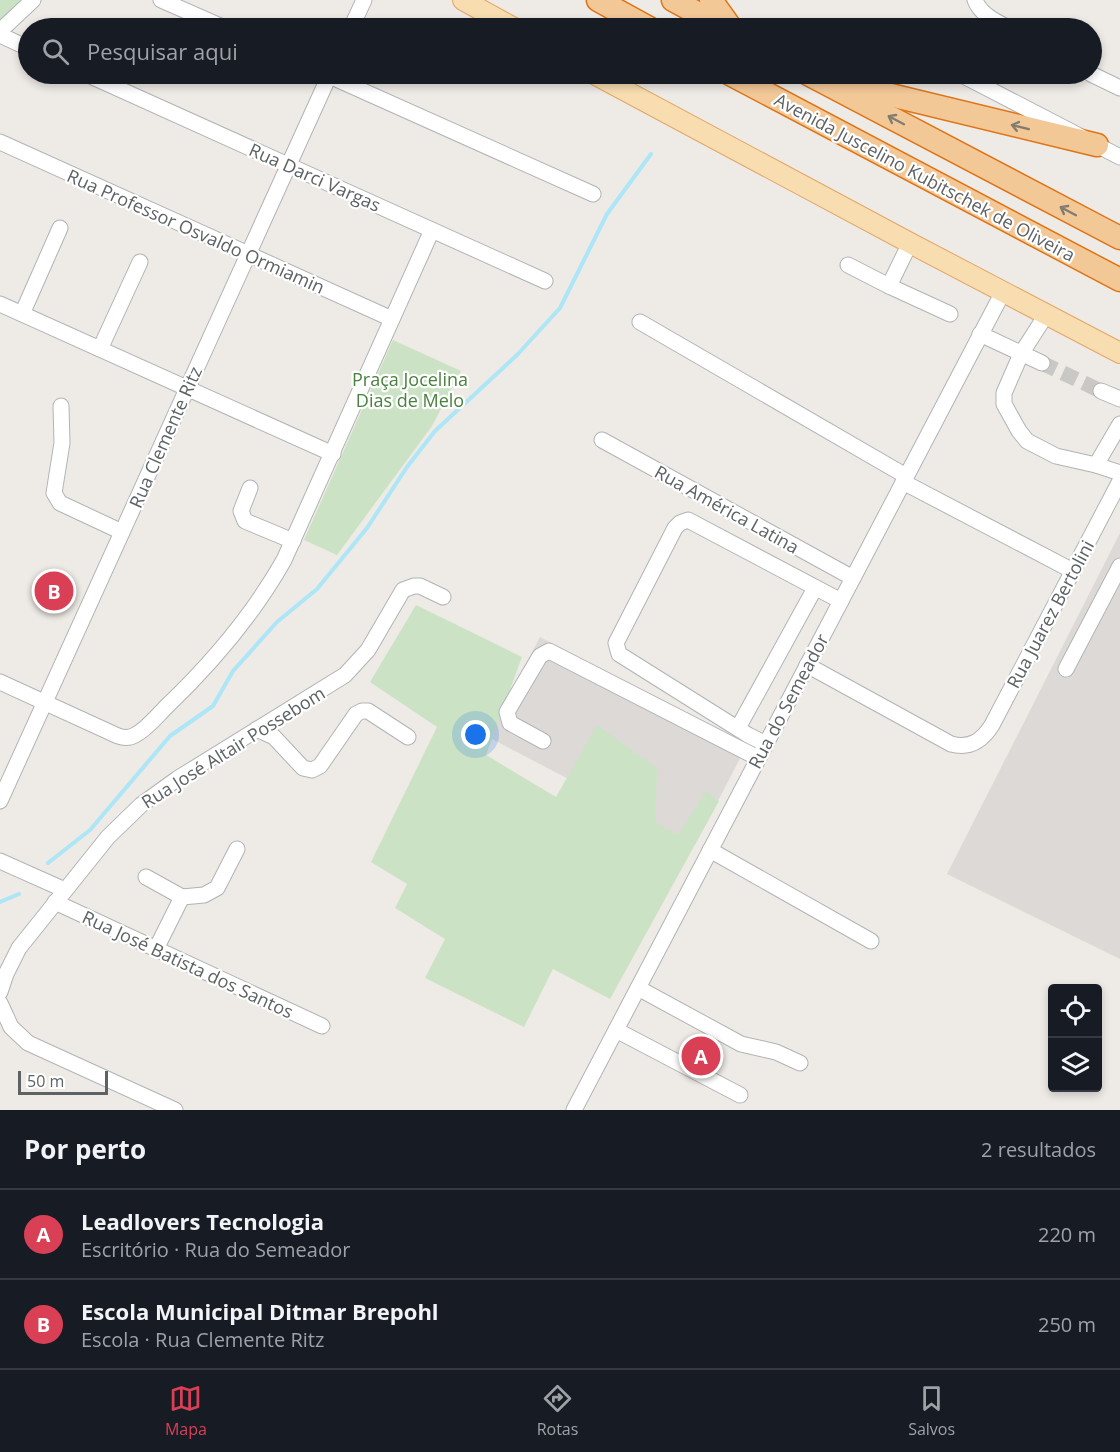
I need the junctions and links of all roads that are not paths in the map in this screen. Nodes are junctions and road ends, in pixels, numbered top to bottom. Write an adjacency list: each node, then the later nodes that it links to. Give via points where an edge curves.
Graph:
1 (33, 0): 16 (street)
2 (161, 0): 9 (street)
3 (364, 0): 10 (street)
4 (463, 0): 11 (main road)
5 (598, 0): 12 (highway)
6 (673, 0): 13 (highway)
7 (711, 0): 14 (highway)
8 (975, 0): 15 (street)
9 (202, 18)
10 (356, 18)
11 (496, 18)
12 (631, 18)
13 (706, 18)
14 (724, 18)
15 (991, 18)
16 (0, 33): 17 (street)
17 (18, 43)
18 (1102, 79): 27 (street)
19 (108, 84): 31 (street, Rua Darci Vargas)
20 (324, 84): 31 (street, Rua Clemente Ritz)
21 (350, 84): 32 (street)
22 (613, 84): 36 (main road)
23 (749, 84): 40 (highway, Avenida Juscelino Kubitschek de Oliveira)
24 (828, 84): 35 (highway, Avenida Juscelino Kubitschek de Oliveira, one-way to 24)
25 (848, 84): 29 (highway, one-way to 25)
26 (979, 84): 29 (street)
27 (1120, 88)
28 (0, 142): 37 (street, Rua Professor Osvaldo Ormiamin)
29 (1097, 145): 30 (street)
30 (1120, 157)
31 (289, 165): 34 (street, Rua Darci Vargas); 37 (street, Rua Clemente Ritz)
32 (593, 194)
33 (60, 228): 45 (street)
34 (432, 230): 41 (street, Rua Darci Vargas); 48 (street)
35 (1120, 238)
36 (910, 243): 42 (street); 43 (main road)
37 (248, 254): 48 (street, Rua Professor Osvaldo Ormiamin); 55 (street, Rua Clemente Ritz)
38 (140, 262): 51 (street)
39 (848, 266): 42 (street)
40 (1120, 280)
41 (545, 281)
42 (889, 286): 46 (street)
43 (1003, 292): 47 (main road); 50 (street, Rua do Semeador)
44 (0, 304): 45 (street)
45 (22, 314): 51 (street)
46 (951, 314)
47 (1047, 315): 52 (main road); 53 (street)
48 (392, 319): 59 (street)
49 (640, 322): 62 (street)
50 (980, 334): 53 (street); 62 (street, Rua do Semeador)
51 (100, 349): 55 (street)
52 (1120, 353)
53 (1021, 354): 54 (street); 60 (street, via 1004,393 1004,404 1018,431 1027,441 1056,456)
54 (1042, 363)
55 (187, 388): 59 (street); 65 (street, Rua Clemente Ritz)
56 (60, 406): 65 (street, via 62,443 56,498)
57 (1120, 424): 60 (street)
58 (602, 440): 69 (street, Rua América Latina)
59 (333, 454): 66 (street)
60 (1096, 465): 61 (street)
61 (1120, 473)
62 (905, 479): 68 (street); 69 (street, Rua do Semeador)
63 (1120, 481): 68 (street, Rua Juarez Bertolini)
64 (250, 488): 66 (street, via 241,511 245,521)
65 (122, 532): 76 (street, Rua Clemente Ritz)
66 (293, 541): 76 (street, via 260,600 224,646 141,732 132,737 118,736)
67 (1120, 566): 74 (street)
68 (1073, 571): 73 (street, Rua Juarez Bertolini, via 992,725 976,743 951,744)
69 (853, 578): 72 (street, Rua do Semeador)
70 (814, 588): 72 (street); 77 (street); 77 (street, via 688,520 675,528 615,643 616,649)
71 (443, 597): 78 (street, Rua José Altair Possebom, via 420,586 403,590 357,664 328,687)
72 (841, 601): 73 (street, Rua do Semeador)
73 (807, 665): 81 (street, Rua do Semeador)
74 (1066, 669)
75 (0, 682): 76 (street)
76 (45, 702): 83 (street, Rua Clemente Ritz)
77 (738, 728): 81 (street)
78 (257, 729): 79 (street, via 274,737 303,768 312,770 320,766 362,711); 88 (street, Rua José Altair Possebom, via 141,805 108,837)
79 (408, 737)
80 (543, 741): 82 (street, via 510,723 507,712 540,656 549,651)
81 (766, 744): 82 (street, Rua do Semeador)
82 (758, 758): 85 (street, Rua do Semeador)
83 (0, 801)
84 (237, 849): 89 (street, via 217,888 204,896)
85 (710, 850): 90 (street); 92 (street, Rua do Semeador)
86 (0, 861): 88 (street, Rua José Batista dos Santos)
87 (146, 878): 89 (street)
88 (60, 896): 91 (street, Rua José Batista dos Santos); 93 (street, Rua José Altair Possebom, via 16,954)
89 (182, 897): 91 (street)
90 (871, 940)
91 (156, 949): 95 (street, Rua José Batista dos Santos)
92 (638, 988): 96 (street, Rua do Semeador); 97 (street, via 741,1044 776,1052)
93 (0, 992)
94 (0, 1003): 99 (street, via 10,1027 28,1042)
95 (322, 1026)
96 (616, 1030): 98 (street); 100 (street, Rua do Semeador)
97 (800, 1063)
98 (740, 1095)
99 (175, 1110)
100 (574, 1110)

